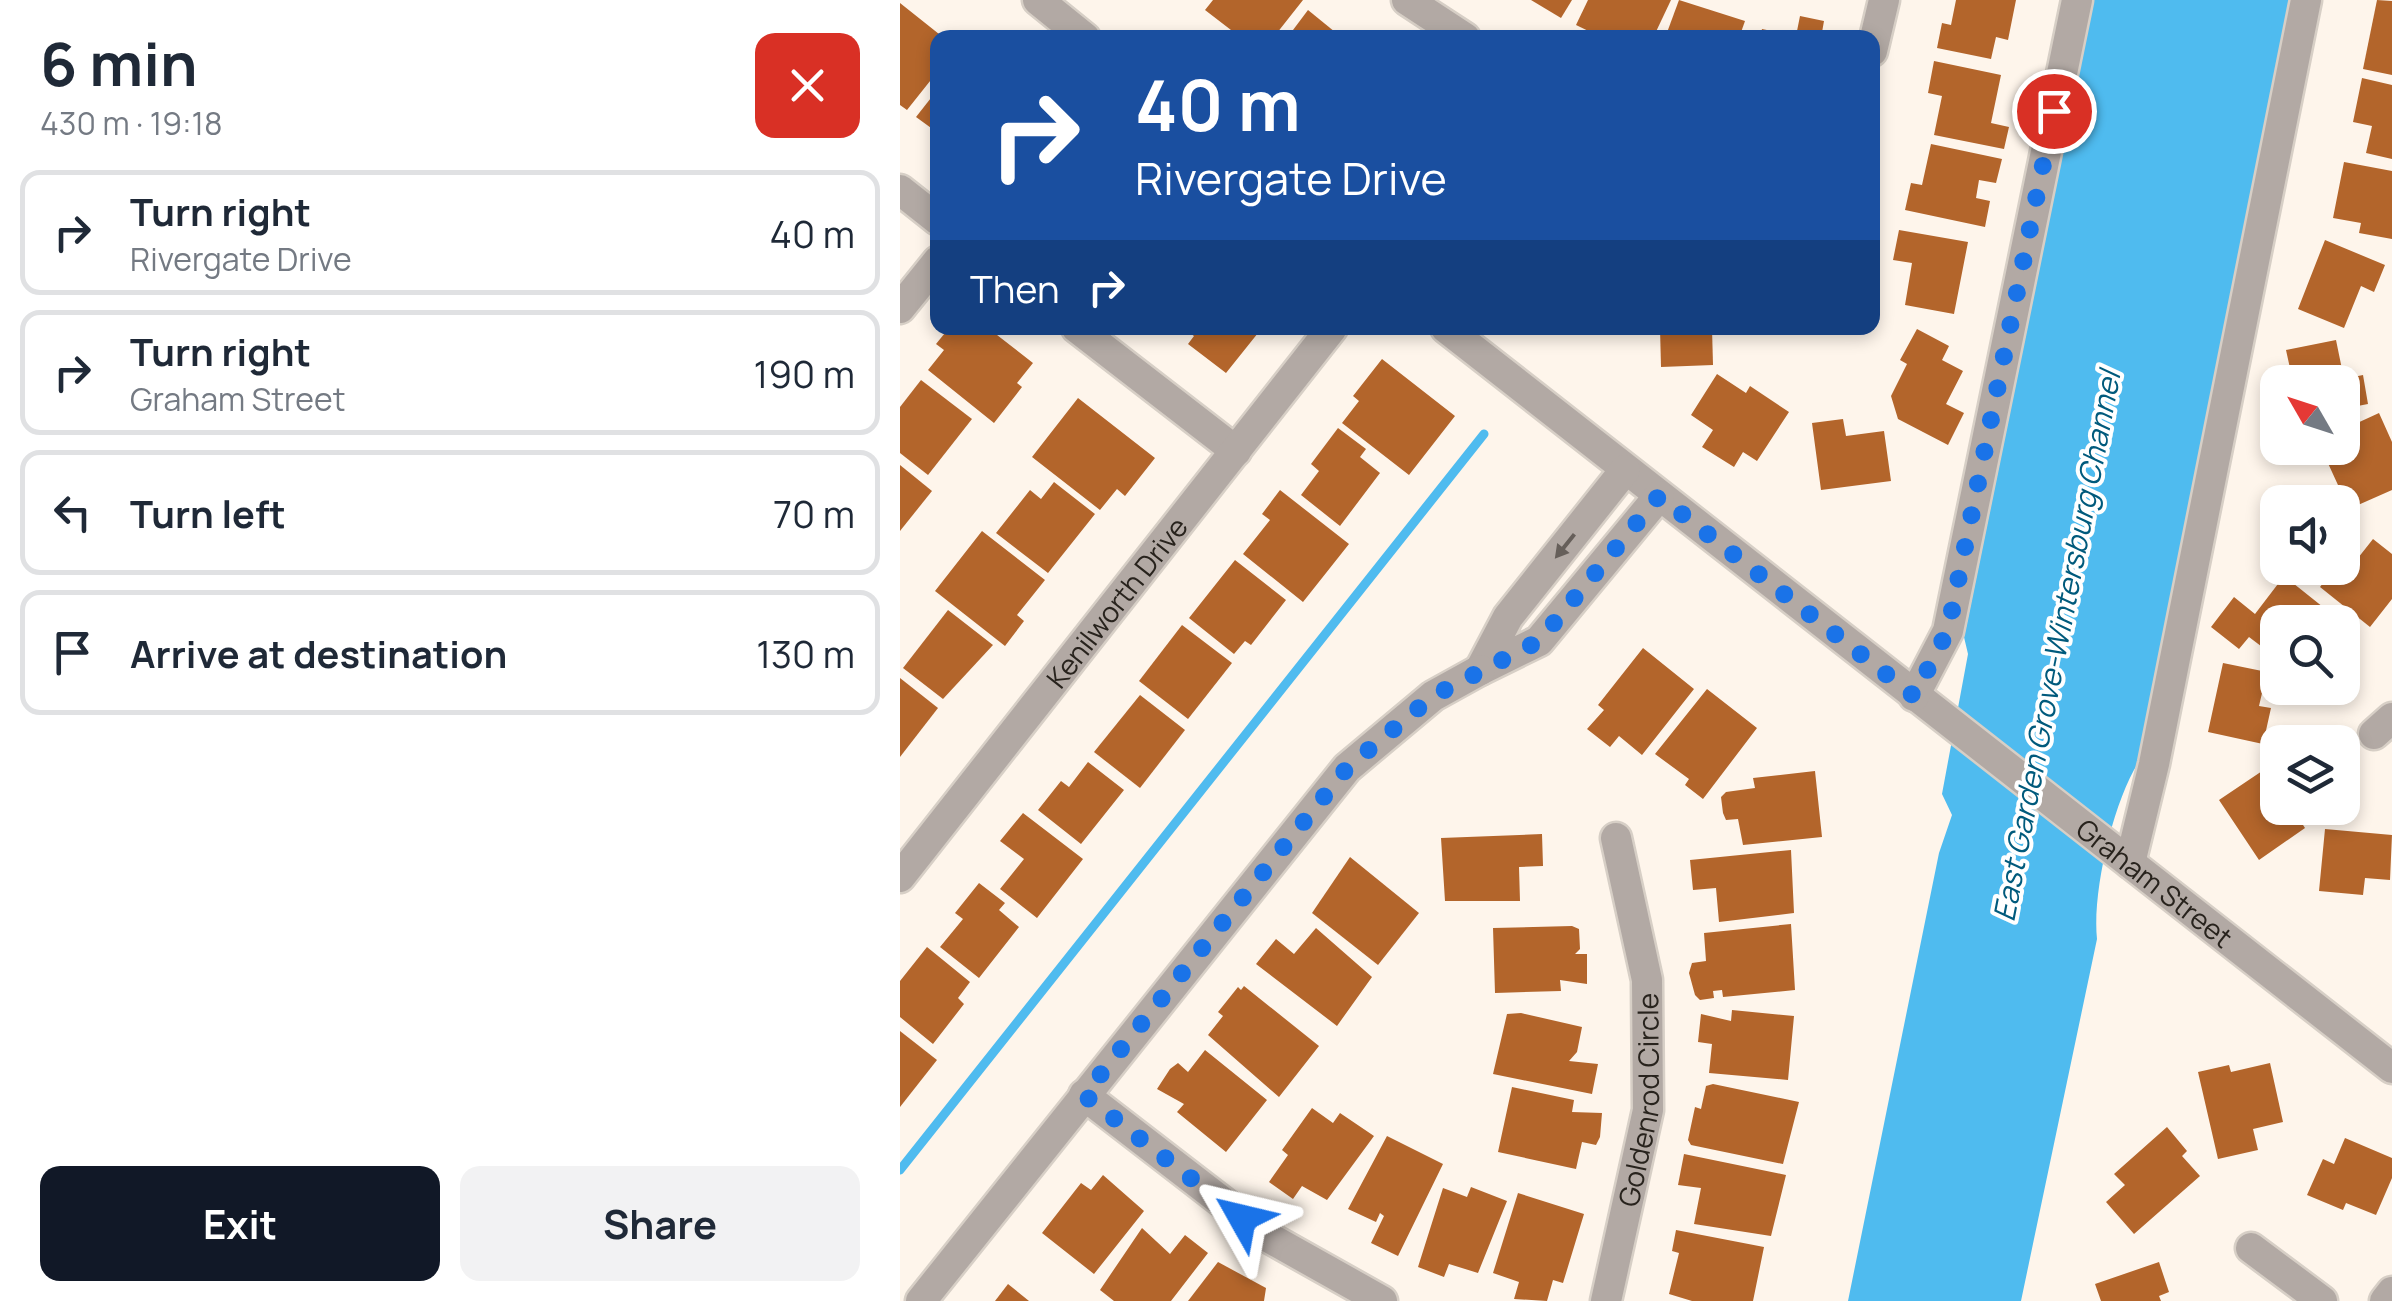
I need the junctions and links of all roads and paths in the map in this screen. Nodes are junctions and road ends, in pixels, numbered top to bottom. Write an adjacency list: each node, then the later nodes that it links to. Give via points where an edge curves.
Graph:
1 (1038, 0): 6 (street)
2 (1407, 0): 7 (street)
3 (1884, 0): 8 (street)
4 (2077, 0): 20 (street, via 1948,630)
5 (2306, 0): 22 (street)
6 (1075, 30)
7 (1453, 30)
8 (1877, 30)
9 (900, 190): 10 (street)
10 (930, 214)
11 (930, 272): 12 (street)
12 (900, 308)
13 (1085, 335): 16 (street)
14 (1326, 335): 16 (street, Kenilworth Drive)
15 (1455, 335): 17 (street, Graham Street)
16 (1236, 450): 23 (street, Kenilworth Drive)
17 (1625, 470): 18 (street, Graham Street); 19 (street, one-way to 19, via 1508,617)
18 (1659, 496): 19 (street, via 1539,641); 20 (street, Graham Street)
19 (1480, 670): 25 (street, via 1433,696 1347,768)
20 (1914, 696): 22 (street, Graham Street)
21 (1616, 838): 30 (street, Goldenrod Circle, via 1648,980 1648,1110)
22 (2130, 863): 24 (street, Graham Street)
23 (900, 877)
24 (2392, 1068)
25 (1084, 1095): 28 (street); 29 (street, via 1268,1237)
26 (2251, 1248): 31 (street)
27 (2392, 1292): 32 (street)
28 (921, 1301)
29 (1382, 1301)
30 (1606, 1301)
31 (2322, 1301)
32 (2385, 1301)

